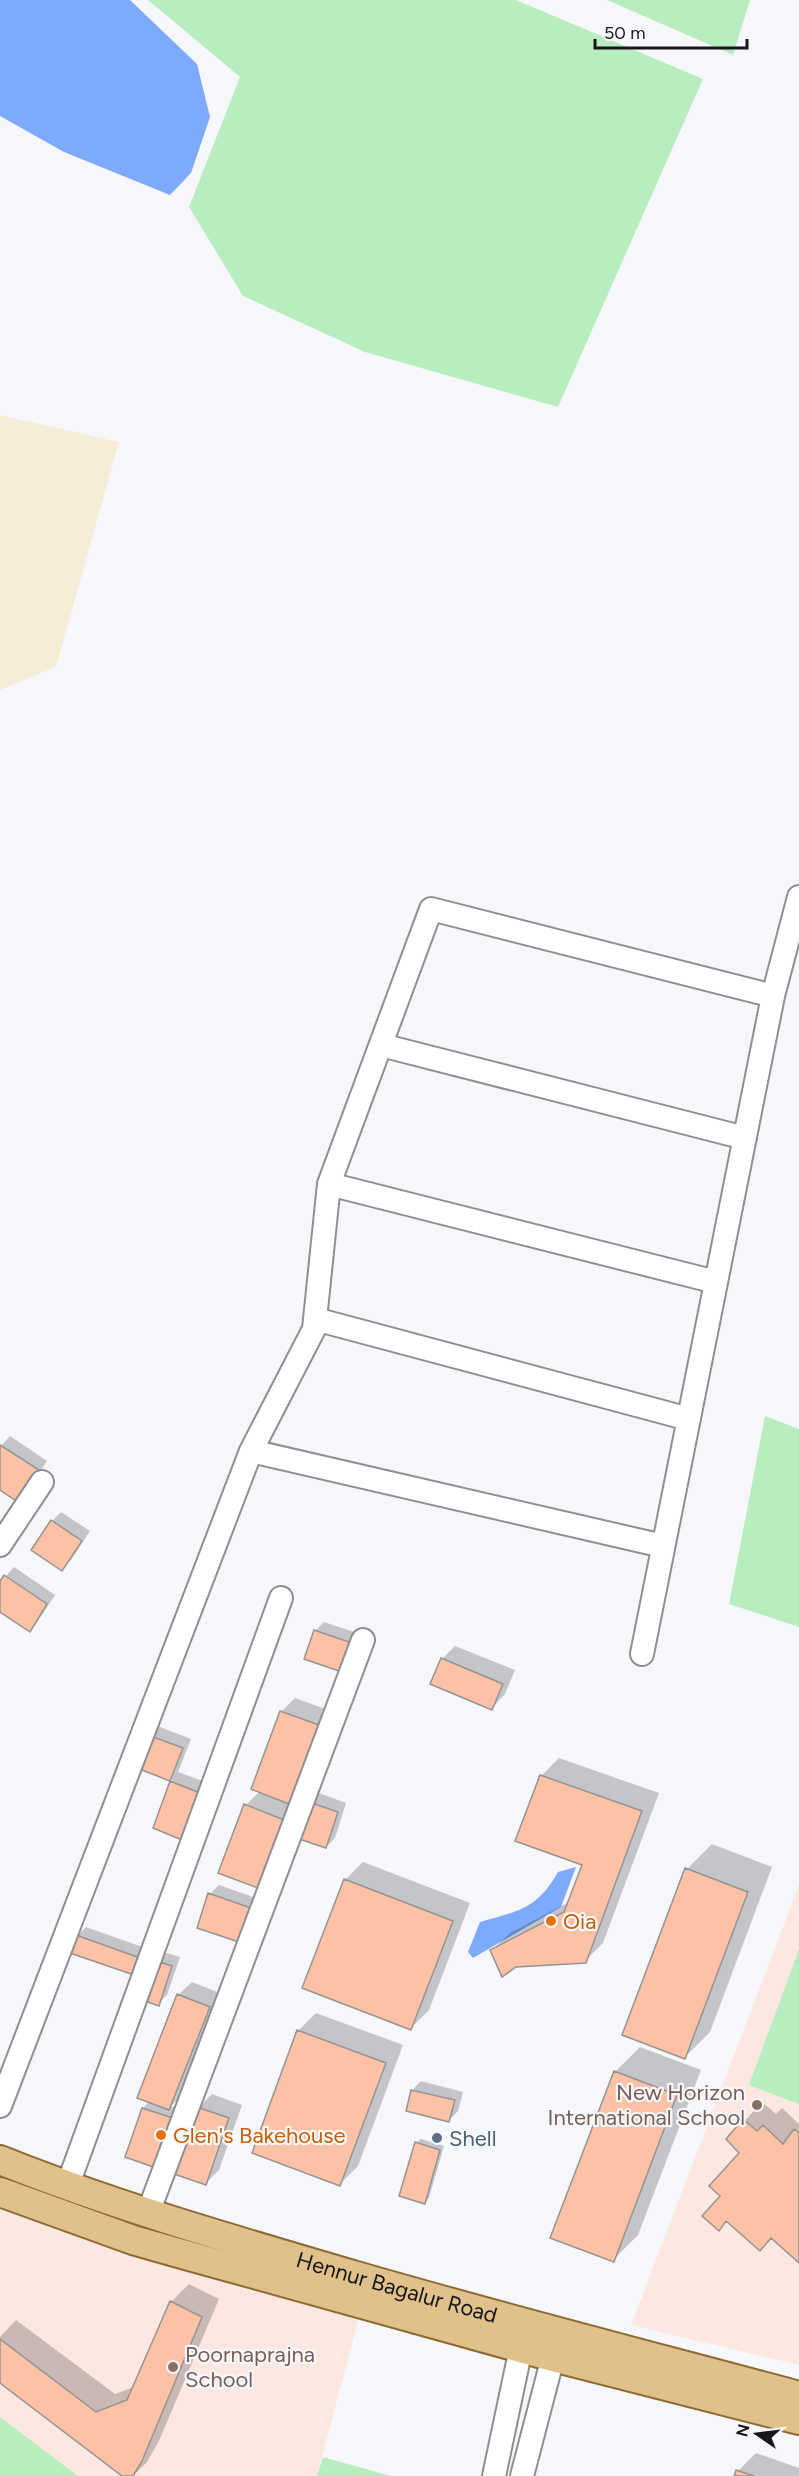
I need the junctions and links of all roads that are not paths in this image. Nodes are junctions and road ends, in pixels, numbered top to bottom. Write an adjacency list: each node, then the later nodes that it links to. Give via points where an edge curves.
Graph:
1 (799, 897): 2 (street)
2 (773, 996): 3 (street, via 431,909); 4 (street)
3 (381, 1045): 4 (street); 5 (street)
4 (745, 1138): 6 (street)
5 (329, 1184): 6 (street); 7 (street)
6 (716, 1282): 8 (street)
7 (315, 1318): 8 (street); 9 (street, via 314,1329)
8 (689, 1419): 12 (street)
9 (251, 1451): 12 (street); 16 (street)
10 (42, 1482): 11 (street)
11 (0, 1545)
12 (663, 1546): 15 (street)
13 (281, 1598): 18 (street)
14 (363, 1640): 20 (street)
15 (642, 1654)
16 (0, 2106)
17 (0, 2160): 18 (main road, Hennur Bagalur Road)
18 (67, 2187): 20 (main road, Hennur Bagalur Road)
19 (0, 2192): 21 (main road, Hennur Bagalur Road, via 133,2240)
20 (148, 2213): 21 (main road, Hennur Bagalur Road)
21 (179, 2239): 22 (main road, Hennur Bagalur Road); 24 (main road, Hennur Bagalur Road, via 435,2298)
22 (521, 2348): 23 (main road, Hennur Bagalur Road); 26 (street)
23 (554, 2357): 25 (main road, Hennur Bagalur Road); 27 (street)
24 (799, 2397)
25 (799, 2420)
26 (494, 2476)
27 (522, 2476)

